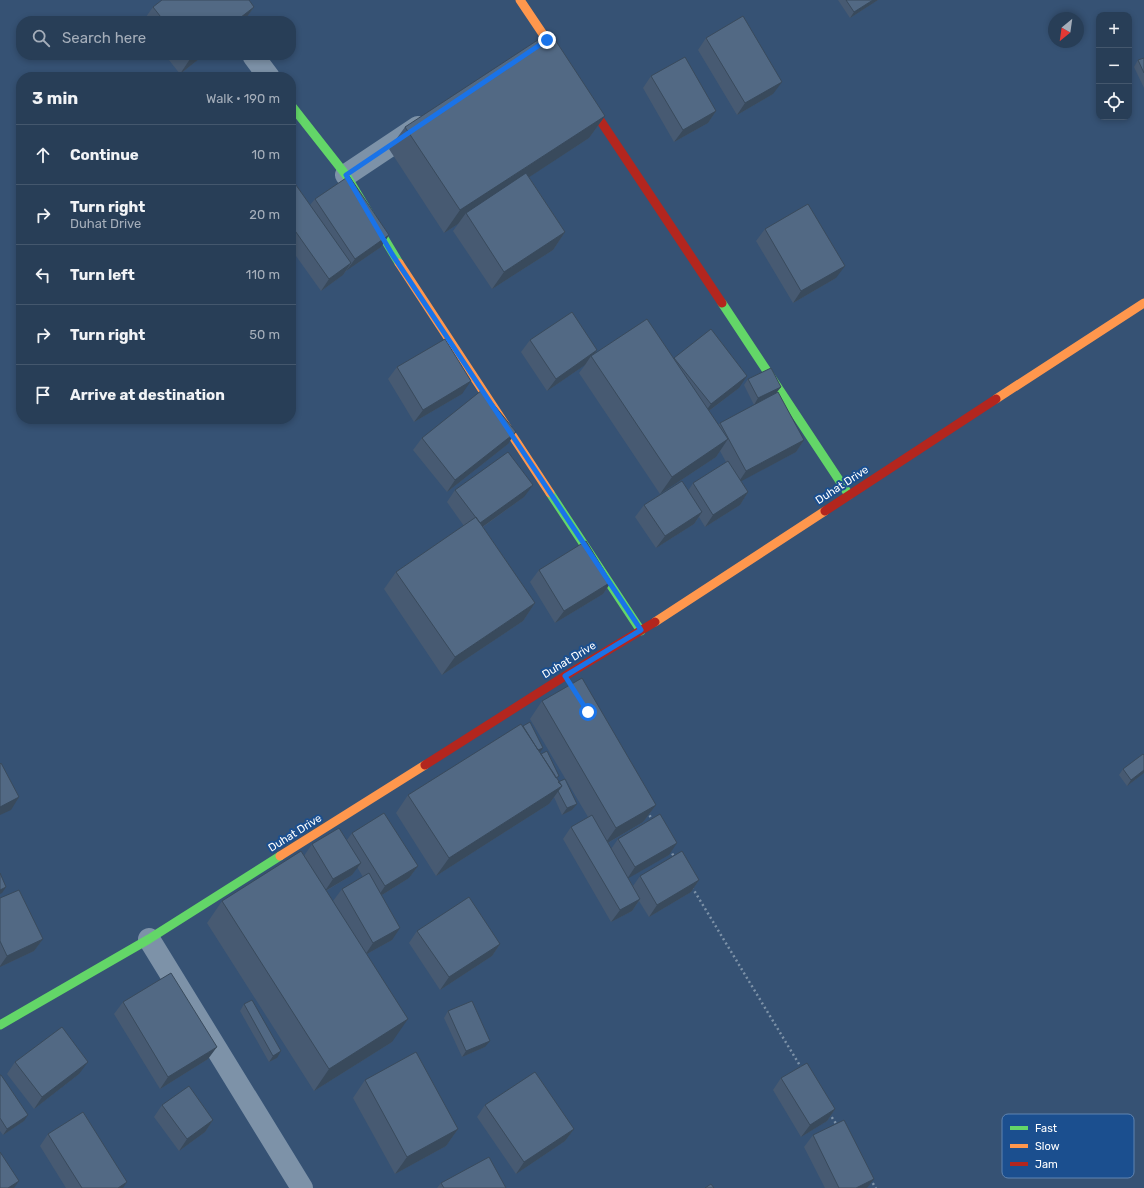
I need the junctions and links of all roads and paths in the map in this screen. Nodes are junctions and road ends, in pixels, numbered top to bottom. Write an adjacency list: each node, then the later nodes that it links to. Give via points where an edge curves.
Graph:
1 (520, 0): 2 (street)
2 (547, 40): 3 (street); 5 (street)
3 (527, 53)
4 (256, 60): 6 (street)
5 (564, 66)
6 (265, 72)
7 (578, 86): 12 (street)
8 (296, 111): 10 (street)
9 (436, 114): 10 (street)
10 (346, 175): 13 (street, via 392,254)
11 (1144, 303): 12 (street, Duhat Drive)
12 (849, 495): 13 (street, Duhat Drive)
13 (641, 630): 19 (street, Duhat Drive)
14 (645, 807): 15 (path)
15 (657, 828)
16 (669, 848): 17 (path)
17 (677, 862)
18 (690, 882): 21 (path)
19 (149, 939): 20 (street, Duhat Drive); 25 (street)
20 (0, 1025)
21 (804, 1072)
22 (828, 1111): 23 (path)
23 (840, 1130)
24 (868, 1175): 26 (path)
25 (302, 1188)
26 (876, 1188)

